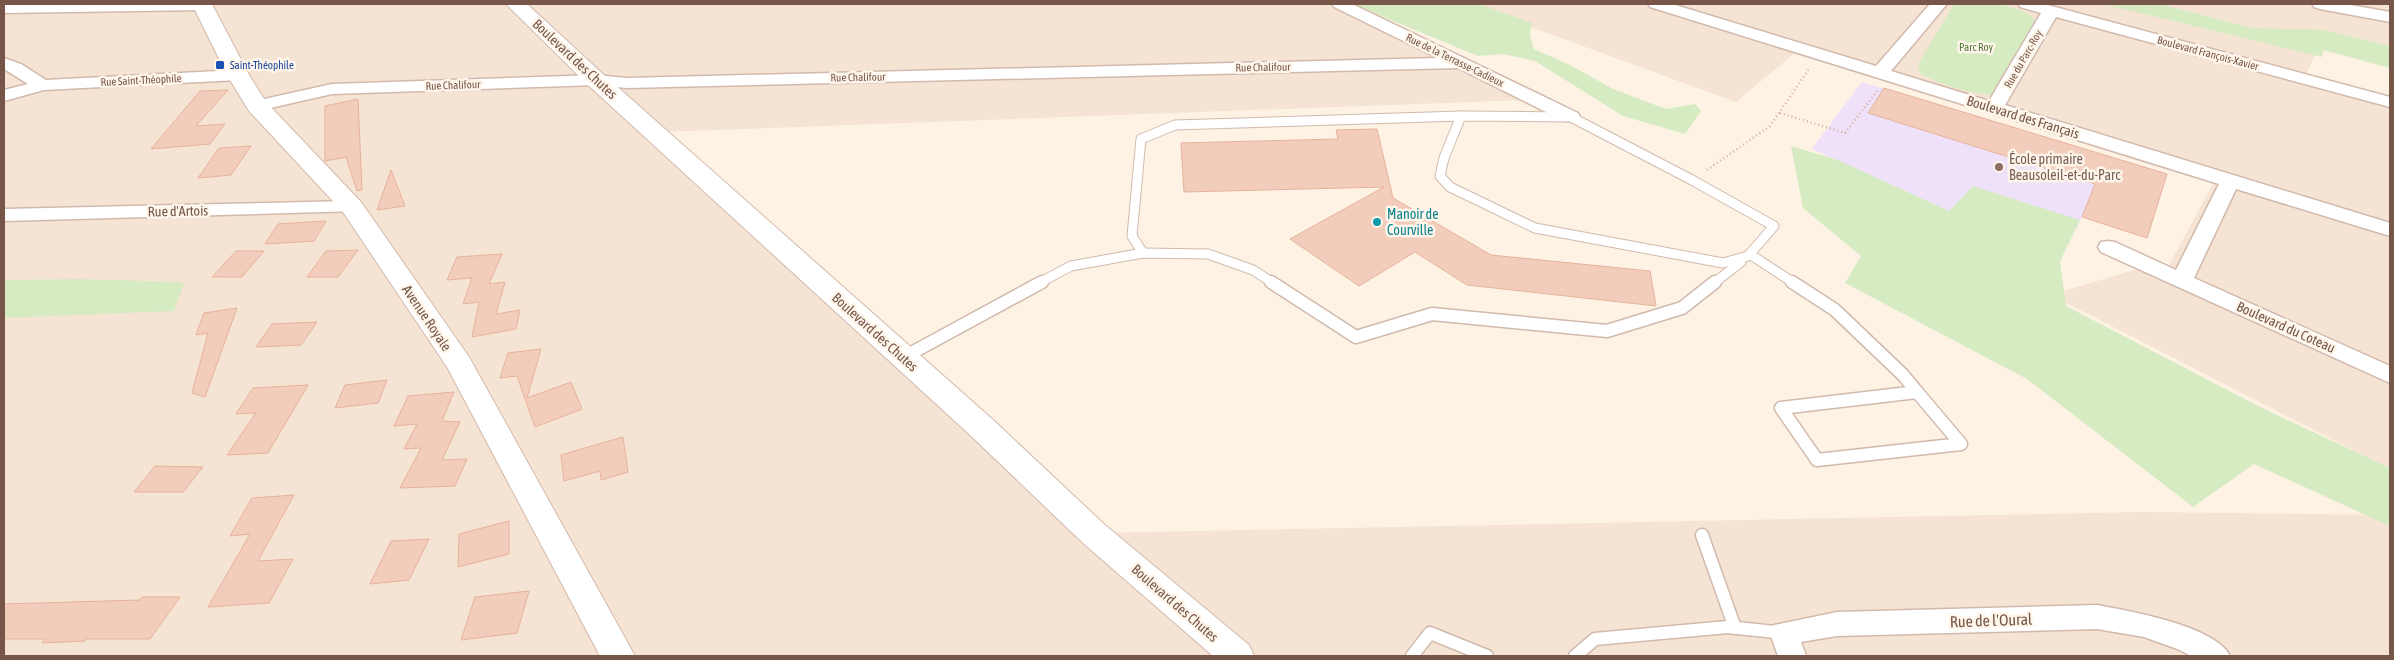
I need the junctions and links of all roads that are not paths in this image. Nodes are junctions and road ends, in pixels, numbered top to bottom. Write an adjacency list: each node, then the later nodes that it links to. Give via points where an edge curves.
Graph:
1 (203, 4): 8 (street); 14 (street, Avenue Royale)
2 (516, 4): 15 (street, Boulevard des Chutes)
3 (1340, 4): 12 (street, Rue de la Terrasse-Cadieux)
4 (1656, 4): 13 (street, Boulevard des Français)
5 (1939, 4): 13 (street)
6 (2026, 4): 9 (street, Boulevard François-Xavier)
7 (2326, 4): 10 (street)
8 (4, 8)
9 (2051, 11): 18 (street, Boulevard François-Xavier); 20 (street, Rue du Parc-Roy)
10 (2390, 17)
11 (4, 63): 16 (street, via 13,65 32,81)
12 (1461, 63): 15 (street, Rue Chalifour, via 628,82); 22 (street, Rue de la Terrasse-Cadieux)
13 (1885, 74): 20 (street, Boulevard des Français)
14 (238, 75): 16 (street, Rue Saint-Théophile); 19 (street, Avenue Royale)
15 (596, 80): 19 (street, Rue Chalifour, via 332,89); 31 (street, Boulevard des Chutes)
16 (43, 85): 17 (street, Rue Saint-Théophile)
17 (4, 96)
18 (2390, 102)
19 (257, 106): 24 (street, Avenue Royale)
20 (1994, 108): 23 (street, Boulevard des Français)
21 (1461, 116): 22 (lane); 28 (lane, via 1175,125 1141,139 1132,236); 29 (lane, via 1440,176 1450,186 1508,217 1535,228 1705,262 1723,264)
22 (1571, 117): 29 (lane, via 1774,226)
23 (2230, 182): 26 (street, Boulevard des Français); 30 (street)
24 (352, 208): 25 (street, Rue d'Artois); 37 (street, Avenue Royale, via 459,364)
25 (4, 215)
26 (2390, 230)
27 (2108, 248): 30 (street, Boulevard du Coteau)
28 (1143, 253): 29 (lane, via 1208,254 1253,270 1356,337 1432,314 1607,332 1682,308); 31 (lane, via 1071,266)
29 (1746, 258): 33 (lane, via 1835,310)
30 (2182, 280): 32 (street, Boulevard du Coteau)
31 (904, 358): 38 (street, Boulevard des Chutes, via 1094,534)
32 (2390, 375)
33 (1918, 392): 33 (lane, via 1800,406 1781,408 1817,460 1961,444)
34 (1702, 535): 35 (lane)
35 (1735, 628): 36 (lane); 41 (lane, via 1595,639)
36 (1788, 645): 42 (street, Rue de l'Oural, via 1837,624 2097,617 2145,625 2190,641)
37 (618, 656)
38 (1237, 656)
39 (1412, 656): 40 (lane, via 1430,633)
40 (1487, 656)
41 (1575, 656)
42 (2216, 656)

